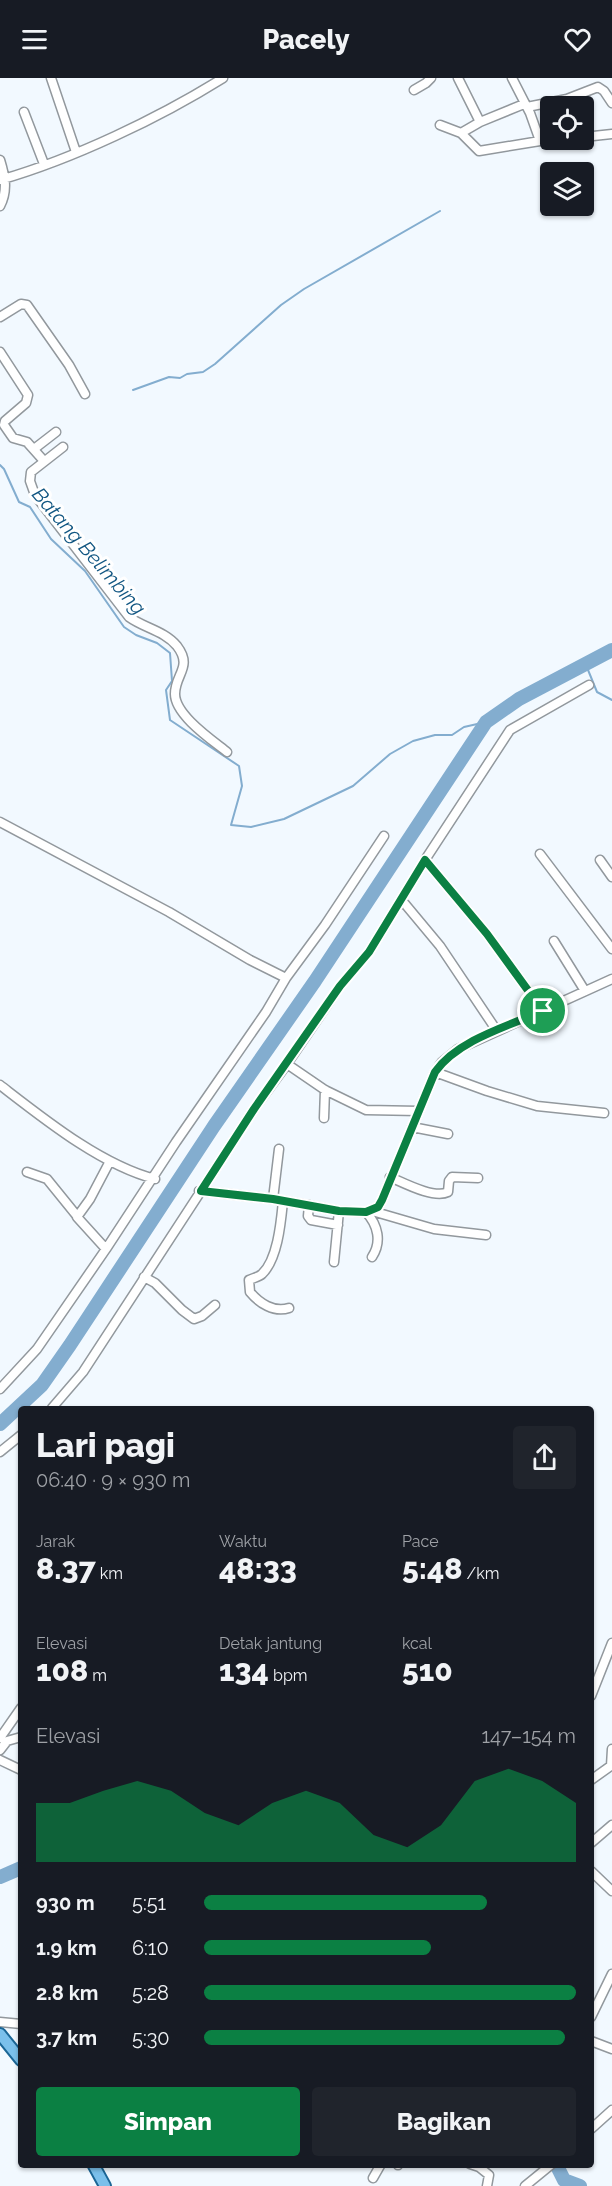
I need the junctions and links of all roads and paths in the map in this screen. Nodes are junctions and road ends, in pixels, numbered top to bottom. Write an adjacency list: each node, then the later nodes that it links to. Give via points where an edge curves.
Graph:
1 (51, 78): 16 (street)
2 (223, 78): 16 (street, via 153,117)
3 (431, 78): 6 (street)
4 (458, 78): 10 (street)
5 (512, 78): 8 (street)
6 (414, 90)
7 (612, 103): 8 (street, via 598,87 567,99)
8 (525, 105): 10 (street); 15 (street)
9 (24, 112): 18 (street)
10 (480, 122): 12 (street)
11 (440, 125): 12 (street)
12 (461, 133): 15 (street, via 479,151)
13 (612, 134): 14 (street)
14 (594, 136)
15 (540, 141)
16 (76, 152): 18 (street)
17 (0, 160): 19 (street)
18 (44, 164): 19 (street)
19 (3, 179): 20 (street)
20 (0, 206)
21 (0, 317): 23 (street, via 21,304 27,305)
22 (0, 352): 26 (street, via 28,395 26,403 4,425 14,439 25,441)
23 (85, 394)
24 (56, 432): 26 (street)
25 (63, 447): 27 (street)
26 (34, 449): 27 (street)
27 (44, 461): 29 (street, via 30,475 35,495 129,617 165,635 179,648 184,666 175,694 179,707 199,730)
28 (589, 685): 33 (street, via 510,730)
29 (227, 752)
30 (0, 822): 39 (street)
31 (384, 836): 39 (street)
32 (540, 855): 38 (street)
33 (425, 860): 36 (street); 42 (street, via 487,934)
34 (600, 860): 35 (street)
35 (612, 877)
36 (399, 903): 43 (street, via 405,904 440,946); 44 (street, via 369,952 340,986)
37 (554, 941): 41 (street)
38 (612, 948)
39 (286, 978): 58 (street)
40 (612, 979): 41 (street)
41 (585, 991): 42 (street)
42 (543, 1011): 43 (street)
43 (497, 1031): 45 (street, via 458,1049)
44 (287, 1064): 47 (street); 59 (street)
45 (435, 1072): 48 (street); 49 (street, via 537,1106)
46 (0, 1085): 54 (street)
47 (326, 1090): 48 (street, via 366,1110); 50 (street)
48 (418, 1111): 51 (street)
49 (604, 1113)
50 (324, 1118)
51 (412, 1127): 52 (street); 56 (street)
52 (448, 1134)
53 (279, 1149): 60 (street)
54 (110, 1161): 58 (street); 65 (street)
55 (27, 1172): 65 (street, via 47,1179)
56 (390, 1177): 57 (street, via 418,1189 444,1194 452,1177); 64 (street, via 378,1207)
57 (478, 1178)
58 (155, 1179): 68 (street)
59 (200, 1191): 60 (street); 71 (street)
60 (273, 1199): 61 (street)
61 (283, 1201): 62 (street); 73 (street, via 273,1255 263,1274 249,1280 250,1292 259,1301 277,1310)
62 (309, 1205): 63 (street); 66 (street, via 311,1220)
63 (339, 1211): 64 (street); 66 (street)
64 (369, 1212): 67 (street, via 434,1228); 69 (street, via 378,1235)
65 (77, 1215): 68 (street)
66 (338, 1225): 70 (street)
67 (486, 1235)
68 (106, 1249): 74 (street, via 37,1349)
69 (372, 1257)
70 (334, 1262)
71 (144, 1277): 72 (street, via 194,1319); 75 (street, via 83,1372)
72 (215, 1305)
73 (289, 1308)
74 (0, 1389)
75 (54, 1406)
76 (18, 1438): 77 (street)
77 (0, 1452)
78 (612, 1643): 79 (street)
79 (594, 1688)
80 (18, 1712): 81 (street)
81 (0, 1738)
82 (18, 1738): 84 (street, via 6,1741)
83 (612, 1749): 86 (street)
84 (0, 1750)
85 (0, 1760): 87 (street)
86 (612, 1766): 88 (street)
87 (18, 1769)
88 (594, 1778)
89 (612, 1825): 90 (street)
90 (594, 1840)
91 (594, 1874): 92 (street)
92 (612, 1891)
93 (612, 1974): 94 (street)
94 (594, 2011)
95 (0, 2022): 96 (street)
96 (18, 2024)
97 (0, 2034): 100 (main road)
98 (594, 2042): 99 (street)
99 (612, 2049)
100 (18, 2056)
101 (612, 2110): 102 (street)
102 (594, 2126)
103 (95, 2168): 108 (main road)
104 (379, 2168): 107 (street)
105 (480, 2168): 109 (street, via 490,2177)
106 (548, 2168): 110 (street)
107 (373, 2178)
108 (105, 2186)
109 (487, 2186)
110 (525, 2186)

